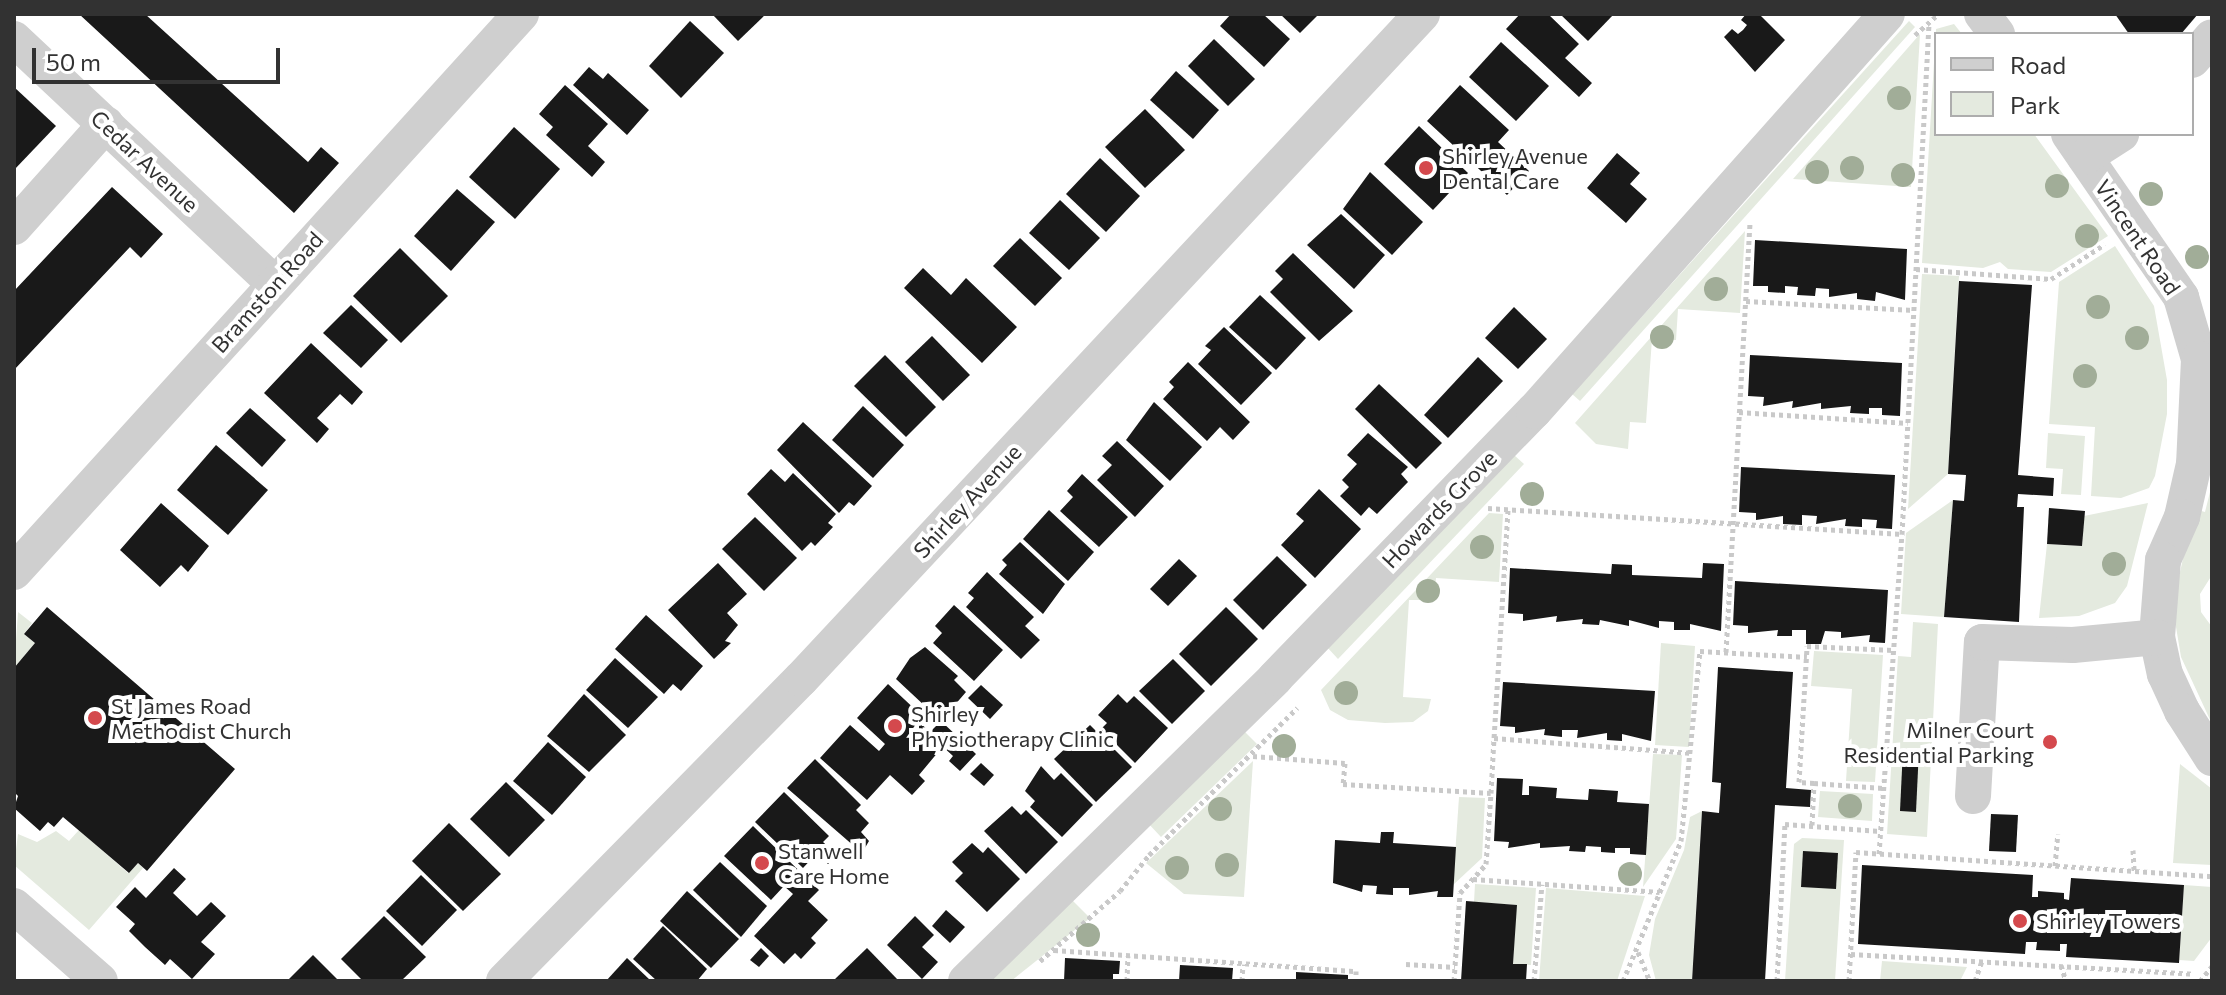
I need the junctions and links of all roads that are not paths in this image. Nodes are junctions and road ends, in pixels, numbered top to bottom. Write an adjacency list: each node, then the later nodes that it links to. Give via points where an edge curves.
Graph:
1 (521, 14): 13 (street, Bramston Road)
2 (1422, 14): 21 (street, Shirley Avenue, via 801,679)
3 (1887, 14): 22 (street, Howards Grove, via 1534,411 1275,678)
4 (1982, 14): 5 (street)
5 (1996, 32)
6 (2212, 37): 8 (street)
7 (14, 39): 9 (street, Cedar Avenue)
8 (2194, 58)
9 (106, 124): 12 (street); 13 (street, Cedar Avenue)
10 (2114, 136): 11 (street)
11 (2077, 146): 14 (street, Vincent Road, via 2181,297 2199,359)
12 (14, 227)
13 (275, 284): 15 (street, Bramston Road)
14 (2205, 418): 16 (street, Vincent Road, via 2188,495 2163,560)
15 (14, 572)
16 (2157, 637): 17 (street, Vincent Road, via 2170,686 2194,736); 18 (street, via 2073,645 1982,642)
17 (2212, 758)
18 (1973, 796)
19 (14, 906): 20 (street)
20 (100, 981)
21 (504, 981)
22 (966, 981)

